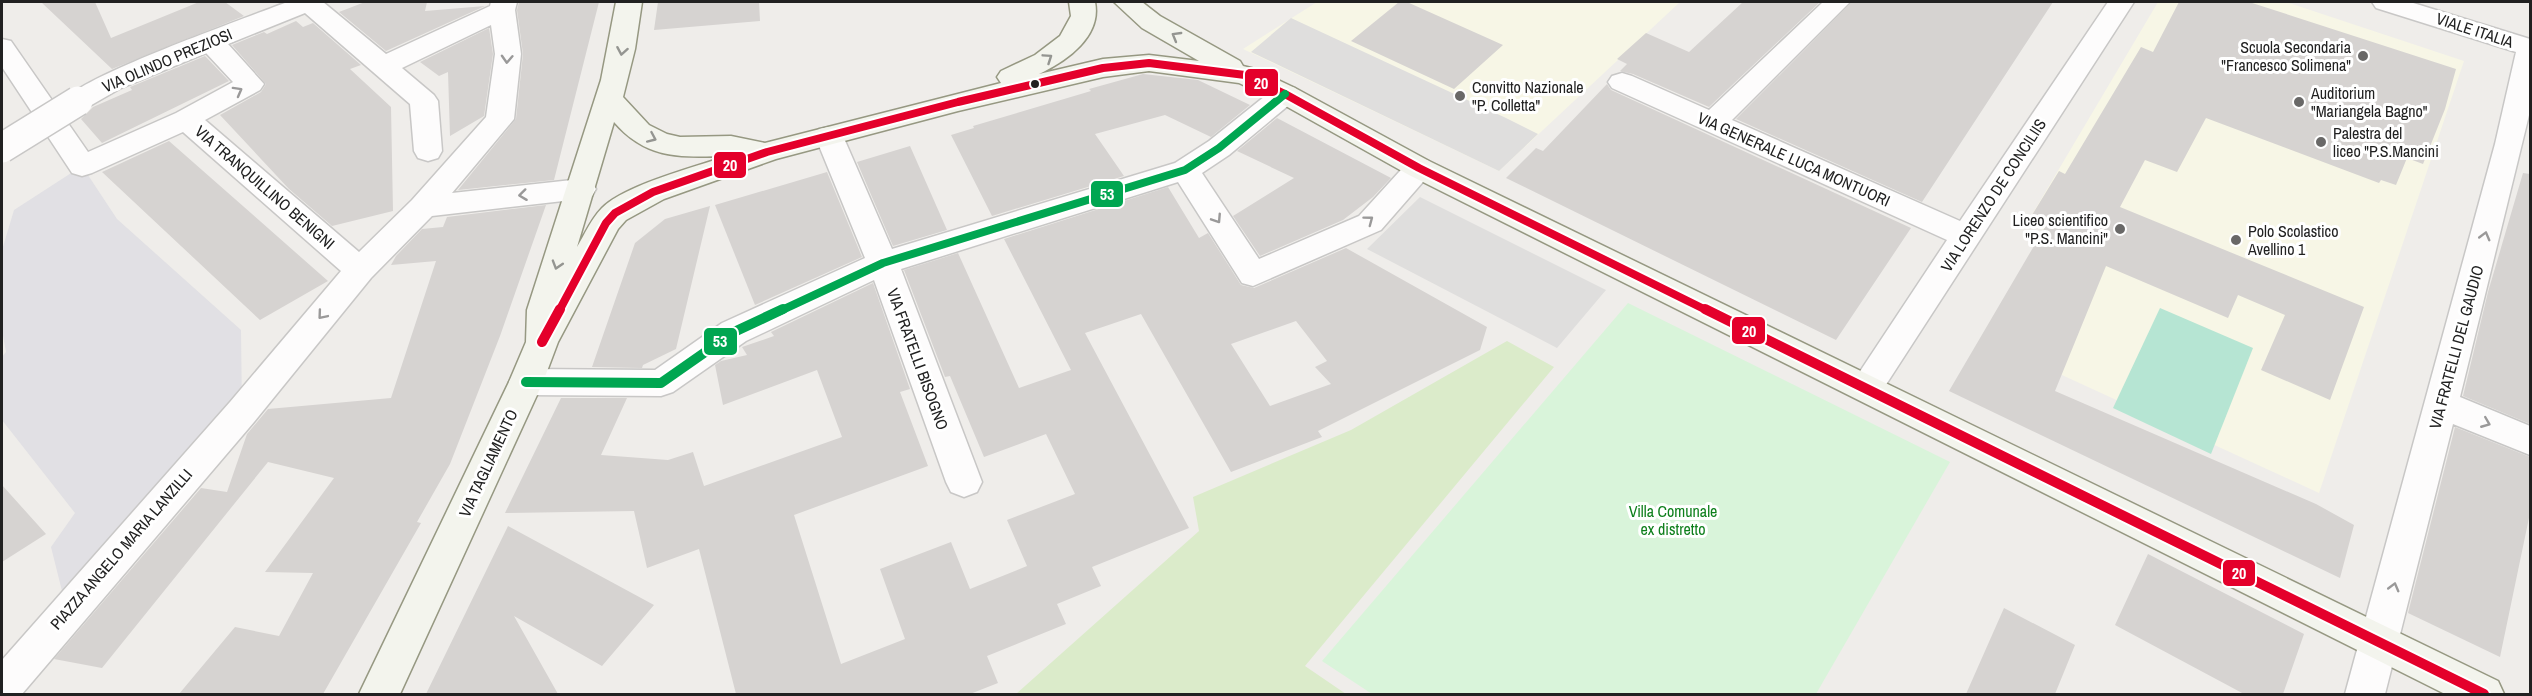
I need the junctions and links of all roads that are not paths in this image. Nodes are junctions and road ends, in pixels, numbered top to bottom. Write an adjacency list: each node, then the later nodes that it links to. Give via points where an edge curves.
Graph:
1 (308, 2): 9 (street, VIA OLINDO PREZIOSI); 12 (street)
2 (629, 2): 16 (street, VIA TAGLIAMENTO, one-way to 16)
3 (1082, 2): 17 (street, one-way to 3, via 1045,61 1071,41 1084,16)
4 (1127, 2): 13 (street, one-way to 4, via 1151,22)
5 (1837, 2): 19 (street)
6 (2121, 2): 28 (street, VIA LORENZO DE CONCILIIS)
7 (2385, 2): 11 (street, VIALE ITALIA)
8 (503, 6): 12 (street); 27 (street, PIAZZA ANGELO MARIA LANZILLI, one-way to 27, via 508,54 500,119)
9 (210, 41): 18 (street, VIA TRANQUILLINO BENIGNI, one-way to 9, via 250,84); 21 (street, VIA OLINDO PREZIOSI, bridge, via 111,82)
10 (2, 47): 18 (street, via 82,166)
11 (2530, 49): 34 (street, VIA FRATELLI DEL GAUDIO, one-way to 11)
12 (382, 66): 22 (street, via 424,101)
13 (1245, 75): 15 (street); 17 (street, via 1149,63 1102,68)
14 (1622, 82): 19 (street, VIA GENERALE LUCA MONTUORI)
15 (1285, 94): 24 (street); 25 (street, via 1219,148)
16 (610, 99): 23 (street, one-way to 23, via 639,132 657,141 680,147 731,146); 26 (street, VIA TAGLIAMENTO)
17 (958, 102): 20 (street)
18 (186, 119): 30 (street, VIA TRANQUILLINO BENIGNI)
19 (1713, 122): 28 (street, VIA GENERALE LUCA MONTUORI)
20 (829, 136): 23 (street); 29 (street, VIA FRATELLI BISOGNO)
21 (2, 148)
22 (428, 151)
23 (767, 152): 31 (street, via 653,192 615,213 598,235)
24 (1419, 168): 25 (street, one-way to 24, via 1253,275 1370,222); 33 (street)
25 (1185, 170): 29 (street)
26 (581, 189): 27 (street, one-way to 27); 31 (street, VIA TAGLIAMENTO, one-way to 31, via 543,310)
27 (423, 207): 30 (street, PIAZZA ANGELO MARIA LANZILLI)
28 (1966, 236): 33 (street, VIA LORENZO DE CONCILIIS)
29 (883, 263): 32 (street, via 734,332 661,382); 36 (street, VIA FRATELLI BISOGNO)
30 (360, 270): 38 (street, PIAZZA ANGELO MARIA LANZILLI, one-way to 38)
31 (542, 342): 32 (street, VIA TAGLIAMENTO)
32 (526, 382): 39 (street, VIA TAGLIAMENTO)
33 (1866, 388): 37 (street)
34 (2441, 404): 35 (street, one-way to 35); 37 (street, VIA FRATELLI DEL GAUDIO, one-way to 34)
35 (2530, 441)
36 (964, 482)
37 (2379, 644): 40 (street, VIA FRATELLI DEL GAUDIO); 41 (street)
38 (2, 688)
39 (379, 694)
40 (2365, 694)
41 (2484, 694)

